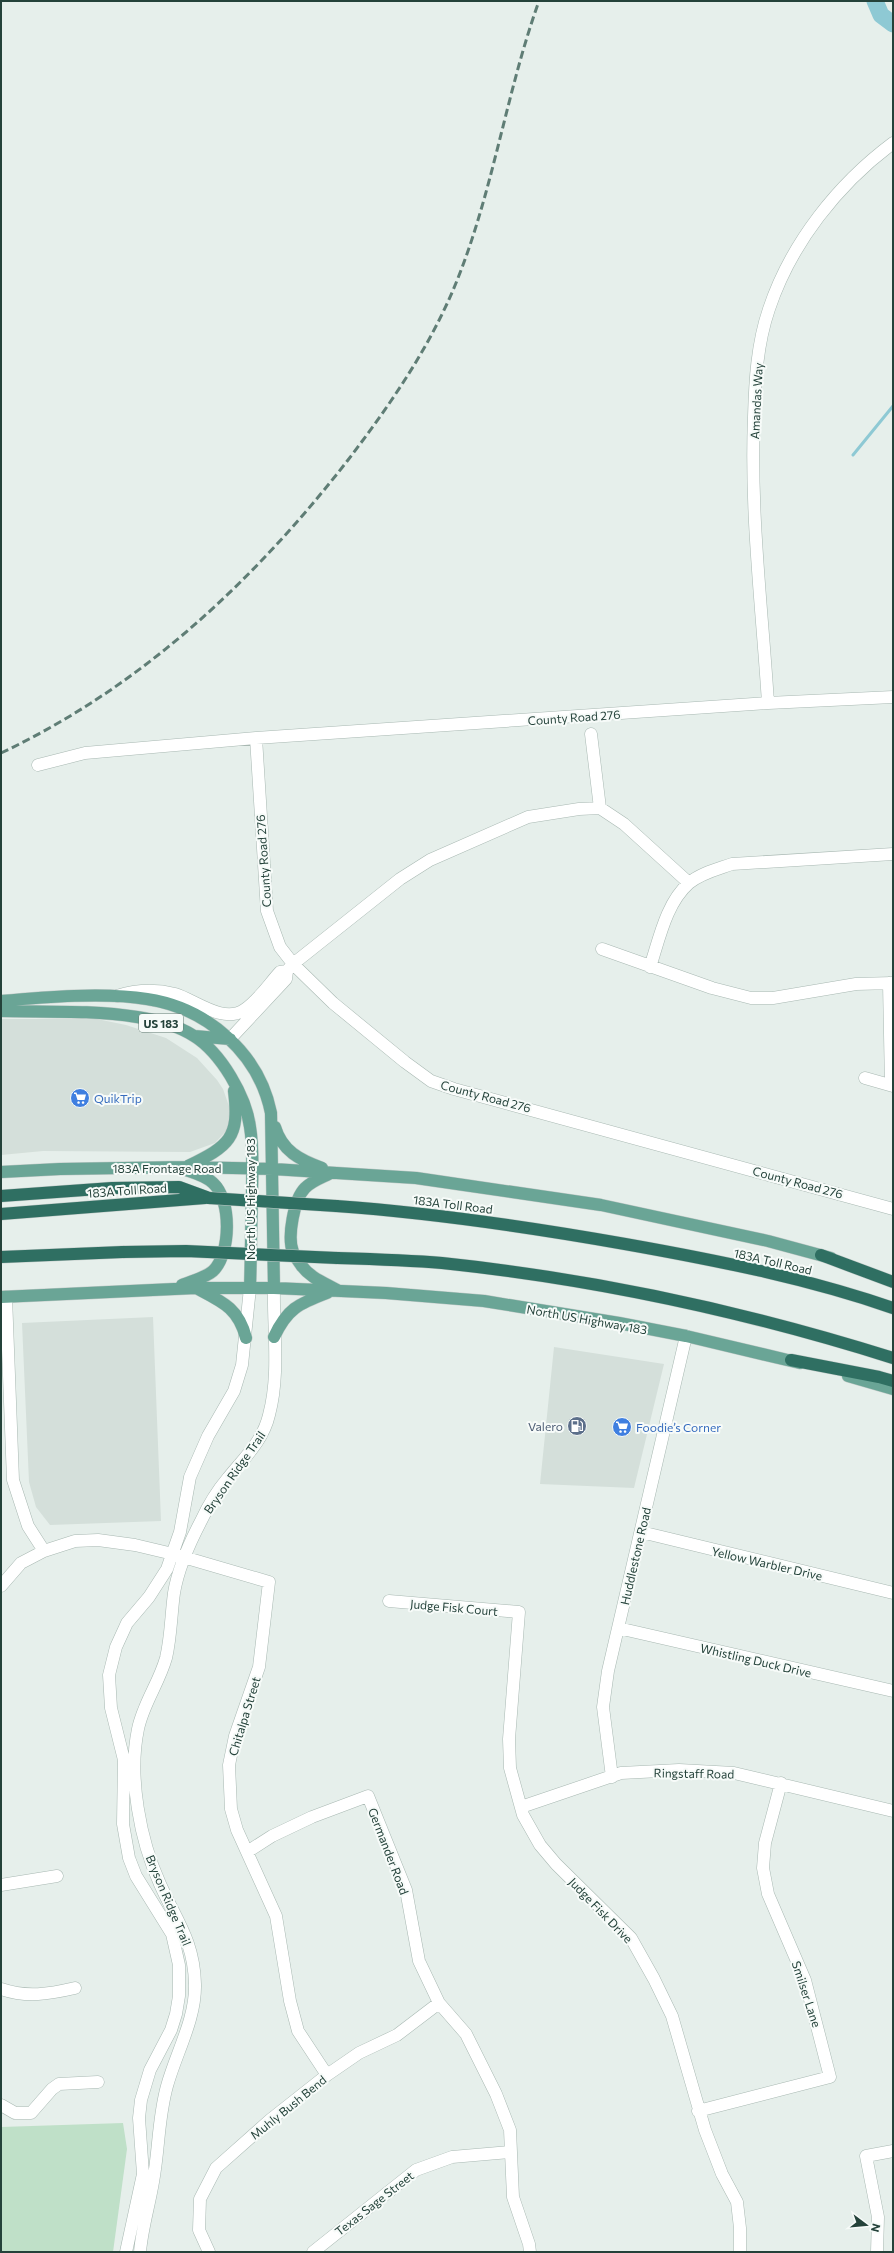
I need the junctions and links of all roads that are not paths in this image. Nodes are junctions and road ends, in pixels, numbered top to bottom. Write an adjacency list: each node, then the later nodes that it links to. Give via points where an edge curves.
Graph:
1 (893, 143): 3 (street, Amandas Way, via 860,169 814,224 784,273 768,311 756,366 753,459)
2 (893, 697): 3 (street, County Road 276)
3 (768, 703): 5 (street, County Road 276)
4 (591, 734): 7 (street)
5 (256, 738): 6 (street, County Road 276, via 85,753); 12 (street, County Road 276, via 267,911)
6 (38, 765)
7 (600, 808): 9 (street, via 624,824); 12 (street, via 528,817 430,860 400,879)
8 (893, 854): 9 (street, via 732,864)
9 (689, 883): 11 (street, via 672,905)
10 (602, 949): 11 (street)
11 (650, 967): 13 (street, via 751,998 773,998 856,984)
12 (290, 968): 14 (street, via 280,972 247,1008 233,1014 218,1012 173,994 134,991); 18 (street, via 286,979); 30 (street, County Road 276, via 431,1081)
13 (891, 983): 21 (street)
14 (117, 996): 15 (main road, North US Highway 183 / US 183); 18 (main road, North US Highway 183 / US 183, via 158,1001 189,1012 205,1020)
15 (1, 1001)
16 (1, 1011): 17 (main road, North US Highway 183 / US 183, via 132,1016)
17 (193, 1035): 18 (main road); 20 (main road, North US Highway 183 / US 183, via 220,1062)
18 (230, 1039): 22 (main road, North US Highway 183 / US 183, via 248,1060 260,1080 269,1101)
19 (865, 1078): 21 (street)
20 (233, 1082): 23 (main road, via 236,1114 233,1131 220,1148); 24 (main road, North US Highway 183 / US 183, via 242,1097 250,1127)
21 (892, 1086)
22 (272, 1120): 25 (main road, North US Highway 183 / US 183); 27 (main road, US 183, via 280,1140 296,1157)
23 (182, 1167): 24 (main road, 183A Frontage Road); 26 (main road, 183A Frontage Road); 36 (main road, via 214,1183 219,1191 225,1207 225,1245 223,1256 211,1272)
24 (252, 1168): 25 (main road, 183A Frontage Road); 38 (main road, North US Highway 183 / US 183)
25 (273, 1169): 27 (main road, 183A Frontage Road); 39 (main road, North US Highway 183 / US 183)
26 (1, 1172)
27 (332, 1173): 32 (main road, US 183, via 416,1178 601,1205); 40 (main road, via 304,1188 296,1201 291,1225 292,1251 312,1277)
28 (1, 1196): 29 (highway, via 112,1188 179,1187)
29 (209, 1198): 31 (highway, 183A Toll Road); 42 (highway, 183A Toll Road, bridge, via 437,1215 522,1227 691,1256 849,1293)
30 (893, 1209)
31 (1, 1214)
32 (821, 1255): 34 (main road, US 183); 35 (highway)
33 (1, 1258): 46 (highway, bridge, via 186,1251 441,1263 547,1277 667,1299 819,1335)
34 (893, 1277)
35 (893, 1282)
36 (173, 1288): 37 (main road); 41 (main road)
37 (196, 1288): 38 (main road); 44 (main road, via 229,1306 241,1321)
38 (250, 1288): 39 (main road, North US Highway 183); 44 (street, Bryson Ridge Trail)
39 (274, 1288): 40 (main road, North US Highway 183); 45 (street, Bryson Ridge Trail)
40 (335, 1291): 43 (main road, North US Highway 183, via 484,1302); 45 (main road, via 290,1310 282,1319)
41 (3, 1297): 51 (street, via 13,1480 28,1526)
42 (893, 1308)
43 (686, 1336): 47 (main road, North US Highway 183); 50 (street, Huddlestone Road)
44 (246, 1338): 52 (street, Bryson Ridge Trail, via 242,1365 234,1391 208,1436 190,1477 180,1532)
45 (274, 1338): 53 (street, Bryson Ridge Trail, via 275,1386 269,1418 263,1432 212,1500)
46 (893, 1358)
47 (790, 1360): 48 (highway); 49 (main road, North US Highway 183)
48 (893, 1381)
49 (893, 1389)
50 (641, 1532): 55 (street, Yellow Warbler Drive); 58 (street, Huddlestone Road)
51 (44, 1551): 52 (street, Chitalpa Street, via 75,1541 98,1540 136,1545); 54 (street, Chitalpa Street, via 20,1563)
52 (173, 1554): 53 (street, Chitalpa Street); 76 (street, Bryson Ridge Trail, via 167,1569 149,1597 126,1622 116,1647 110,1675 111,1708 124,1760 123,1824 129,1858 136,1876 172,1934 179,1965 176,2014 171,2030 150,2070 141,2100 139,2118 143,2174)
53 (185, 1558): 64 (street, Chitalpa Street, via 269,1582 259,1667 229,1765 231,1810); 77 (street, Bryson Ridge Trail, via 174,1589 166,1660 138,1728 136,1794 152,1863 187,1935 194,1968 194,1996 162,2109 153,2182 141,2234)
54 (1, 1586)
55 (893, 1593)
56 (388, 1601): 57 (street, Judge Fisk Court)
57 (519, 1612): 62 (street, Judge Fisk Drive, via 509,1739 510,1768)
58 (618, 1628): 59 (street, Whistling Duck Drive); 60 (street, Huddlestone Road, via 603,1707)
59 (893, 1691)
60 (612, 1776): 61 (street, Ringstaff Road, via 621,1773 680,1770 734,1773); 62 (street, Ringstaff Road)
61 (781, 1783): 63 (street, Ringstaff Road); 73 (street, Smilser Lane, via 765,1843 763,1868 768,1894 805,1980 830,2076)
62 (521, 1808): 73 (street, Judge Fisk Drive, via 540,1845 580,1889 631,1938 672,2016)
63 (893, 1810)
64 (247, 1852): 69 (street, Germander Road, via 272,1836 312,1817 368,1796 406,1890 419,1961); 70 (street, Chitalpa Street, via 276,1916 290,2001 298,2031)
65 (57, 1876): 66 (street)
66 (1, 1885)
67 (1, 1988): 68 (street, via 17,1994 43,1995)
68 (75, 1988)
69 (439, 2003): 70 (street, Muhly Bush Bend, via 397,2035 359,2053); 75 (street, Germander Road, via 466,2034 496,2094 510,2130)
70 (327, 2075): 78 (street, Muhly Bush Bend, via 270,2120 216,2168 200,2199 199,2230)
71 (98, 2082): 72 (street, via 60,2084 52,2089 31,2113 15,2113)
72 (1, 2105)
73 (698, 2111): 81 (street, Judge Fisk Drive, via 722,2174 736,2202)
74 (893, 2151): 82 (street, via 866,2156 878,2217)
75 (510, 2152): 79 (street, Texas Sage Street, via 452,2157 416,2170); 80 (street, Germander Road, via 513,2197)
76 (126, 2252)
77 (140, 2252)
78 (209, 2252)
79 (313, 2252)
80 (530, 2252)
81 (740, 2252)
82 (877, 2252)

